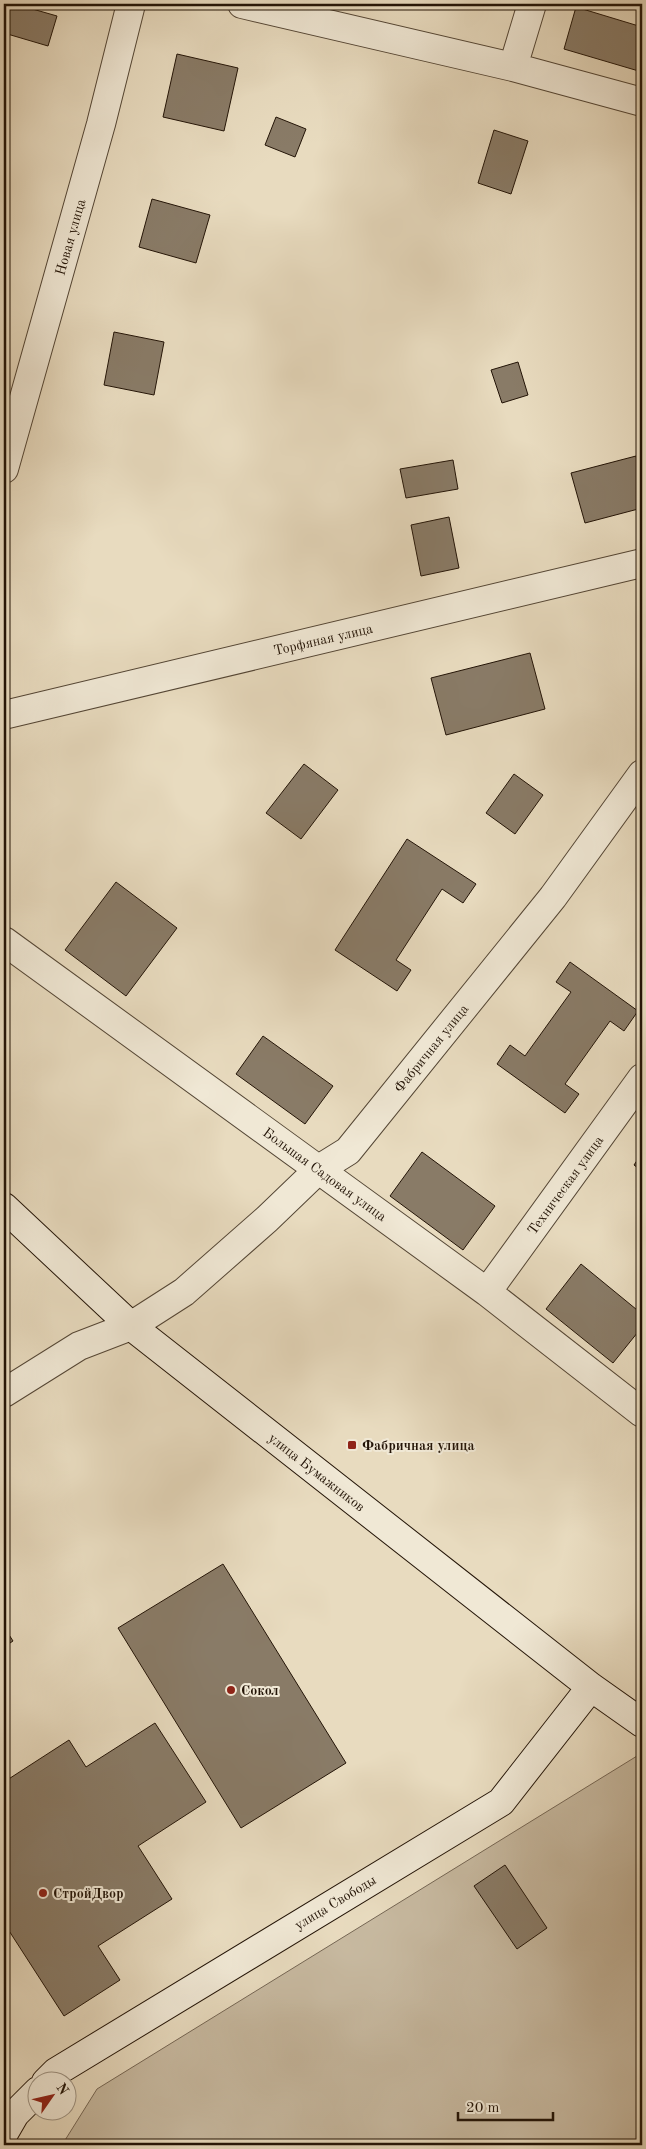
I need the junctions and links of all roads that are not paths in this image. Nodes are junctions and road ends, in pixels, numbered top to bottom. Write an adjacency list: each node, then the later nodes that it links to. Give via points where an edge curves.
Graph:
1 (131, 4): 6 (street, Новая улица, via 102,124)
2 (242, 4): 4 (street)
3 (532, 4): 4 (street)
4 (512, 67): 5 (street)
5 (642, 102)
6 (4, 469)
7 (642, 563): 8 (street, Торфяная улица)
8 (4, 715)
9 (642, 774): 12 (street, Фабричная улица, via 553,897 361,1135 348,1150)
10 (4, 941): 12 (street, Большая Садовая улица)
11 (642, 1078): 14 (street, Техническая улица)
12 (319, 1169): 14 (street, Большая Садовая улица); 15 (street, Фабричная улица, via 184,1292)
13 (4, 1207): 15 (street, улица Бумажников)
14 (487, 1292): 17 (street, Большая Садовая улица)
15 (131, 1326): 16 (street, Фабричная улица, via 79,1346); 18 (street, улица Бумажников)
16 (4, 1393)
17 (642, 1412)
18 (591, 1687): 19 (street, улица Бумажников); 20 (street, улица Свободы, via 501,1802)
19 (642, 1723)
20 (56, 2072)
21 (28, 2101): 22 (street, via 15,2114)
22 (4, 2133)

